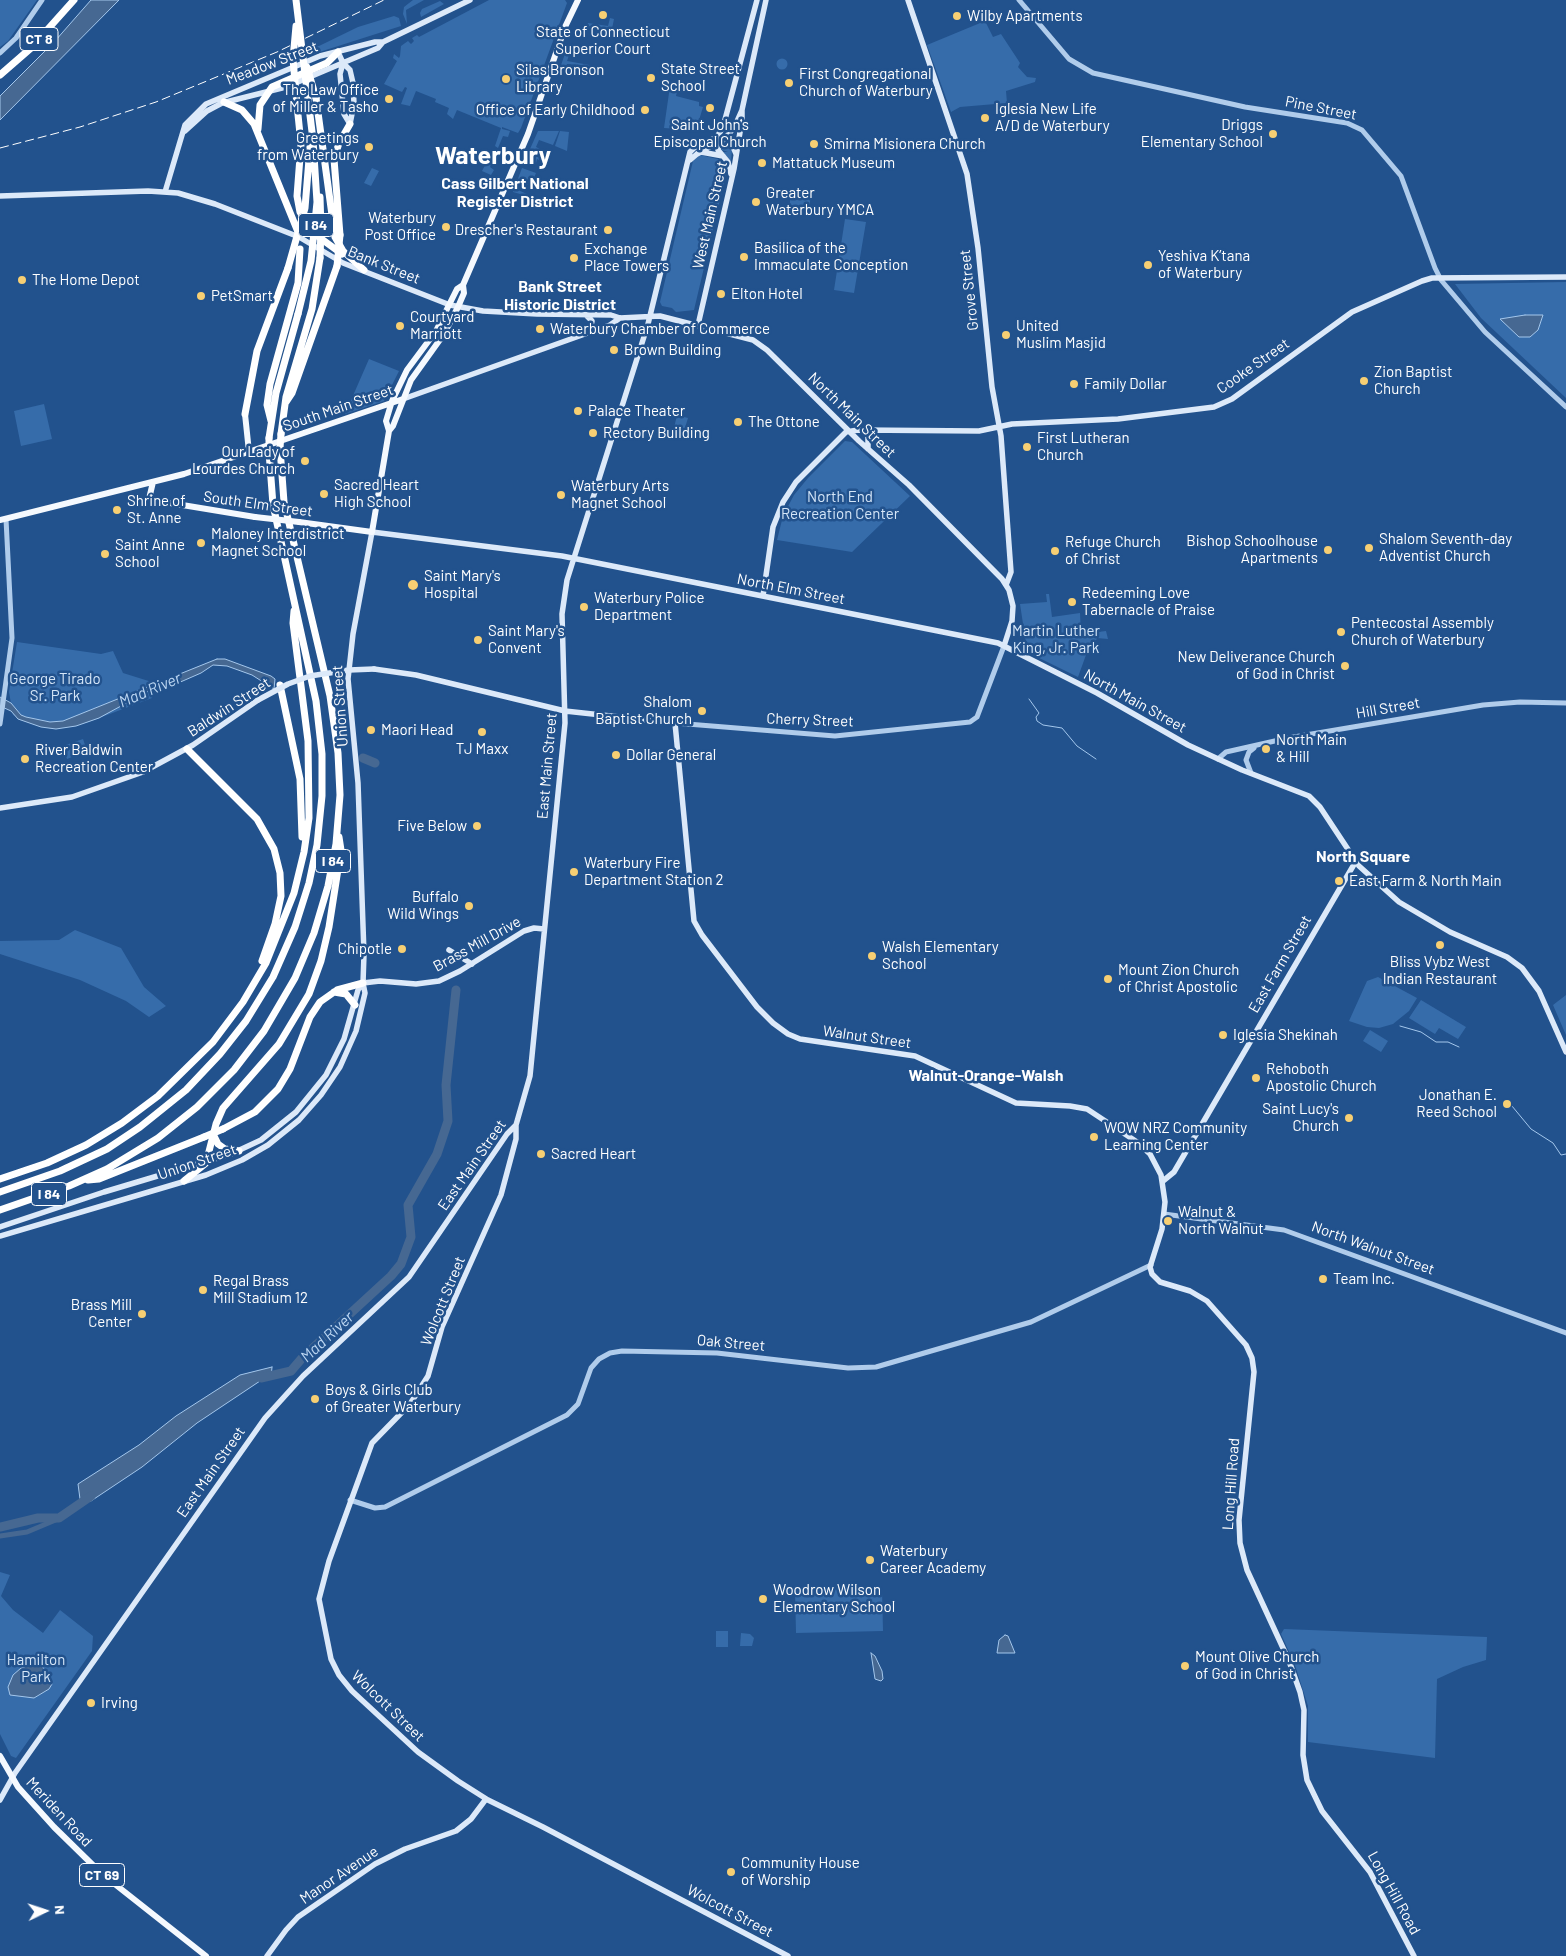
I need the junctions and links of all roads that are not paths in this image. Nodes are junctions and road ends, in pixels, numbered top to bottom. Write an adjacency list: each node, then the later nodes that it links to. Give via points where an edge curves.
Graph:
1 (42, 0): 13 (street, via 16,38)
2 (74, 0): 16 (highway, CT 8, bridge, via 28,49); 16 (highway, CT 8, bridge, via 32,48)
3 (296, 0): 10 (highway, I 84, bridge); 22 (highway, I 84, bridge)
4 (470, 0): 11 (main road, Meadow Street)
5 (757, 0): 24 (main road)
6 (766, 0): 19 (main road, West Main Street)
7 (908, 0): 50 (main road, Grove Street, via 966,174 978,248)
8 (1019, 0): 35 (street, Pine Street, via 1069,59 1093,73 1245,107 1342,122 1359,128 1398,173)
9 (575, 1): 36 (main road, via 531,126)
10 (298, 16): 14 (highway, I 84, bridge); 32 (highway, bridge, via 292,59 301,144 297,196 300,212 312,232)
11 (383, 42): 12 (main road, Meadow Street); 15 (main road, Meadow Street, via 378,48)
12 (338, 52): 15 (main road); 17 (highway, via 327,62 277,84); 21 (main road, Meadow Street, via 212,100 192,116 185,125)
13 (0, 53)
14 (303, 55): 32 (highway, bridge, via 316,98 334,230 339,244); 46 (highway, I 84, bridge, via 319,190 320,258 312,309)
15 (343, 63): 17 (main road, Meadow Street); 20 (main road, via 340,74 344,114); 20 (main road, via 350,70 354,87)
16 (0, 73)
17 (266, 93): 18 (main road, Meadow Street); 23 (highway, via 258,114)
18 (224, 102): 21 (main road, Meadow Street, via 207,111); 23 (highway, via 245,113)
19 (742, 110): 24 (main road, West Main Street, via 733,129); 27 (main road, West Main Street)
20 (350, 124): 46 (highway, bridge, via 334,159 340,235 337,266 292,393)
21 (185, 131): 30 (main road, Meadow Street)
22 (312, 134): 48 (highway, bridge, via 305,208 288,268 257,351); 49 (highway, I 84, bridge, via 317,216 310,271 278,382)
23 (260, 138): 49 (highway, bridge, via 298,232 300,249 298,283 270,384 267,405)
24 (720, 138): 25 (main road, West Main Street); 26 (main road, via 718,148); 27 (main road, via 732,143); 28 (main road, West Main Street, via 691,150)
25 (699, 153): 26 (main road); 28 (main road, West Main Street)
26 (723, 156): 29 (main road)
27 (736, 161): 29 (main road, West Main Street)
28 (688, 164): 40 (main road, West Main Street)
29 (731, 174): 42 (main road, West Main Street)
30 (165, 192): 31 (main road, Bank Street); 33 (main road, Bank Street, via 207,201 309,242 345,264)
31 (0, 196)
32 (355, 262): 33 (highway)
33 (364, 270): 37 (main road, Bank Street)
34 (1566, 277): 35 (main road, Cooke Street)
35 (1440, 278): 47 (street, Pine Street, via 1485,331); 50 (main road, Cooke Street, via 1422,280 1355,310 1221,405 1142,417)
36 (463, 284): 37 (main road, Union Street); 38 (main road, Union Street)
37 (450, 305): 38 (main road, Bank Street); 45 (main road, Union Street, via 403,377)
38 (458, 307): 39 (main road, Bank Street); 44 (main road, Union Street, via 440,341 414,376)
39 (586, 315): 41 (main road, Bank Street); 43 (main road, via 592,321)
40 (650, 316): 41 (main road, Bank Street); 42 (main road, North Main Street); 59 (main road, East Main Street)
41 (620, 318): 43 (main road, South Main Street)
42 (698, 325): 53 (main road, North Main Street, via 758,343)
43 (590, 332): 44 (main road, South Main Street)
44 (403, 400): 45 (main road, South Main Street); 52 (main road, Union Street)
45 (391, 404): 52 (main road, Union Street, via 386,424); 55 (main road, South Main Street)
46 (284, 405): 75 (highway, I 84, bridge, via 280,448 284,502 335,727 340,784)
47 (1566, 407)
48 (245, 414): 55 (main road)
49 (271, 421): 62 (highway, I 84, bridge, via 272,494)
50 (998, 427): 51 (main road, Cooke Street, via 979,431); 60 (main road, Grove Street, via 1011,572)
51 (877, 430): 53 (main road, Cooke Street); 54 (main road, via 868,437 866,444)
52 (389, 431): 58 (main road, Union Street)
53 (849, 431): 54 (main road, North Main Street); 61 (main road, via 796,482 783,502 773,527)
54 (869, 450): 60 (main road, North Main Street)
55 (248, 452): 56 (main road, South Main Street)
56 (154, 482): 57 (main road, South Main Street); 58 (main road, South Elm Street, bridge, via 149,499)
57 (3, 519): 67 (street, via 12,638)
58 (372, 532): 59 (main road, South Elm Street); 81 (main road, Union Street, via 348,679 358,783 364,954)
59 (572, 558): 61 (main road, North Elm Street); 66 (main road, East Main Street, via 562,608)
60 (1006, 585): 63 (main road, North Main Street, via 1013,614)
61 (763, 596): 63 (main road, North Elm Street, via 974,637)
62 (295, 604): 76 (highway, via 293,623 305,707 310,774 309,818); 96 (highway, I 84, via 319,720 322,796 309,883 279,965 229,1043 202,1075 168,1106 125,1137 82,1162)
63 (1004, 646): 68 (street, Cherry Street, via 977,717 970,722 835,736); 72 (main road, North Main Street)
64 (280, 685): 76 (highway, via 300,778 303,816)
65 (1566, 703): 70 (street, Hill Street, via 1483,705 1288,738)
66 (565, 711): 68 (main road, Cherry Street); 71 (main road, Baldwin Street, bridge, via 416,675 349,670 310,676 282,687); 78 (main road, East Main Street)
67 (0, 718): 69 (street)
68 (675, 723): 95 (main road, Walnut Street, via 694,921 757,1007 773,1023 800,1039 916,1056 1016,1104 1088,1109 1144,1148 1155,1161)
69 (0, 724)
70 (1254, 748): 72 (street, Hill Street, via 1226,752); 73 (street, via 1246,760)
71 (187, 749): 74 (main road, Baldwin Street, via 143,772 91,791); 84 (highway, via 260,823 279,866 281,896 272,933 264,959)
72 (1218, 759): 73 (main road, North Main Street)
73 (1251, 773): 77 (main road, North Main Street, via 1313,799)
74 (0, 808)
75 (337, 832): 89 (highway, via 341,846 333,908 323,956 312,987 284,1038 223,1108); 93 (highway, I 84, via 328,886 311,943 286,995 258,1039 220,1085 182,1120 132,1155)
76 (301, 860): 84 (highway, via 294,893 280,932)
77 (1356, 861): 85 (main road, North Main Street, via 1405,906 1450,932 1518,964 1536,986); 95 (main road, East Farm Street, via 1174,1172)
78 (544, 929): 80 (main road, Brass Mill Drive, via 524,931); 88 (main road, East Main Street, via 530,1076)
79 (449, 950): 80 (main road)
80 (472, 964): 81 (main road, Brass Mill Drive, via 429,983)
81 (362, 983): 82 (highway); 83 (main road, Union Street); 87 (main road, Union Street, via 364,998 353,1037 337,1072)
82 (332, 993): 83 (highway, via 346,994); 93 (highway, bridge, via 314,1010 294,1062 278,1089 255,1112 223,1130 100,1179)
83 (355, 1005): 86 (main road, Union Street, via 340,1048)
84 (238, 1009): 92 (highway, via 190,1067 136,1113 71,1152)
85 (1566, 1052)
86 (315, 1090): 87 (main road); 90 (main road, Union Street, via 281,1126)
87 (321, 1095): 94 (main road, Union Street, via 295,1124 262,1149 229,1166)
88 (516, 1125): 103 (main road, Wolcott Street, via 516,1139 499,1200 442,1327 428,1376 411,1403 373,1440); 105 (main road, East Main Street, via 409,1277 303,1376 265,1418)
89 (214, 1132): 90 (highway, via 222,1148); 91 (highway)
90 (239, 1151): 91 (main road, Union Street)
91 (207, 1161): 94 (highway); 99 (main road, Union Street)
92 (0, 1179)
93 (85, 1180): 97 (highway, I 84)
94 (184, 1181): 100 (main road, Union Street)
95 (1163, 1181): 98 (main road, Walnut Street)
96 (0, 1192)
97 (0, 1210)
98 (1164, 1214): 101 (main road, Walnut Street); 102 (street, North Walnut Street, via 1284,1230)
99 (0, 1227)
100 (0, 1236)
101 (1151, 1265): 103 (street, Oak Street, via 1032,1322 876,1367 848,1368 717,1353 610,1353 591,1368 578,1404 568,1416 385,1507 375,1508); 111 (main road, Long Hill Road, via 1157,1281 1194,1292 1207,1300 1251,1355 1254,1368 1239,1520 1243,1558 1300,1692 1304,1717 1304,1760 1312,1792 1325,1815 1366,1866)
102 (1566, 1332)
103 (350, 1500): 106 (main road, Wolcott Street, via 319,1594 323,1627 335,1669 352,1691 418,1752)
104 (0, 1756): 105 (main road, CT 69)
105 (12, 1778): 107 (main road, East Main Street); 108 (main road, Meriden Road / CT 69, via 54,1827 102,1874)
106 (486, 1799): 109 (main road, Manor Avenue, via 471,1819 456,1831 385,1858 306,1911 288,1926); 110 (main road, Wolcott Street)
107 (0, 1800)
108 (206, 1956)
109 (267, 1956)
110 (788, 1956)
111 (1414, 1956)

